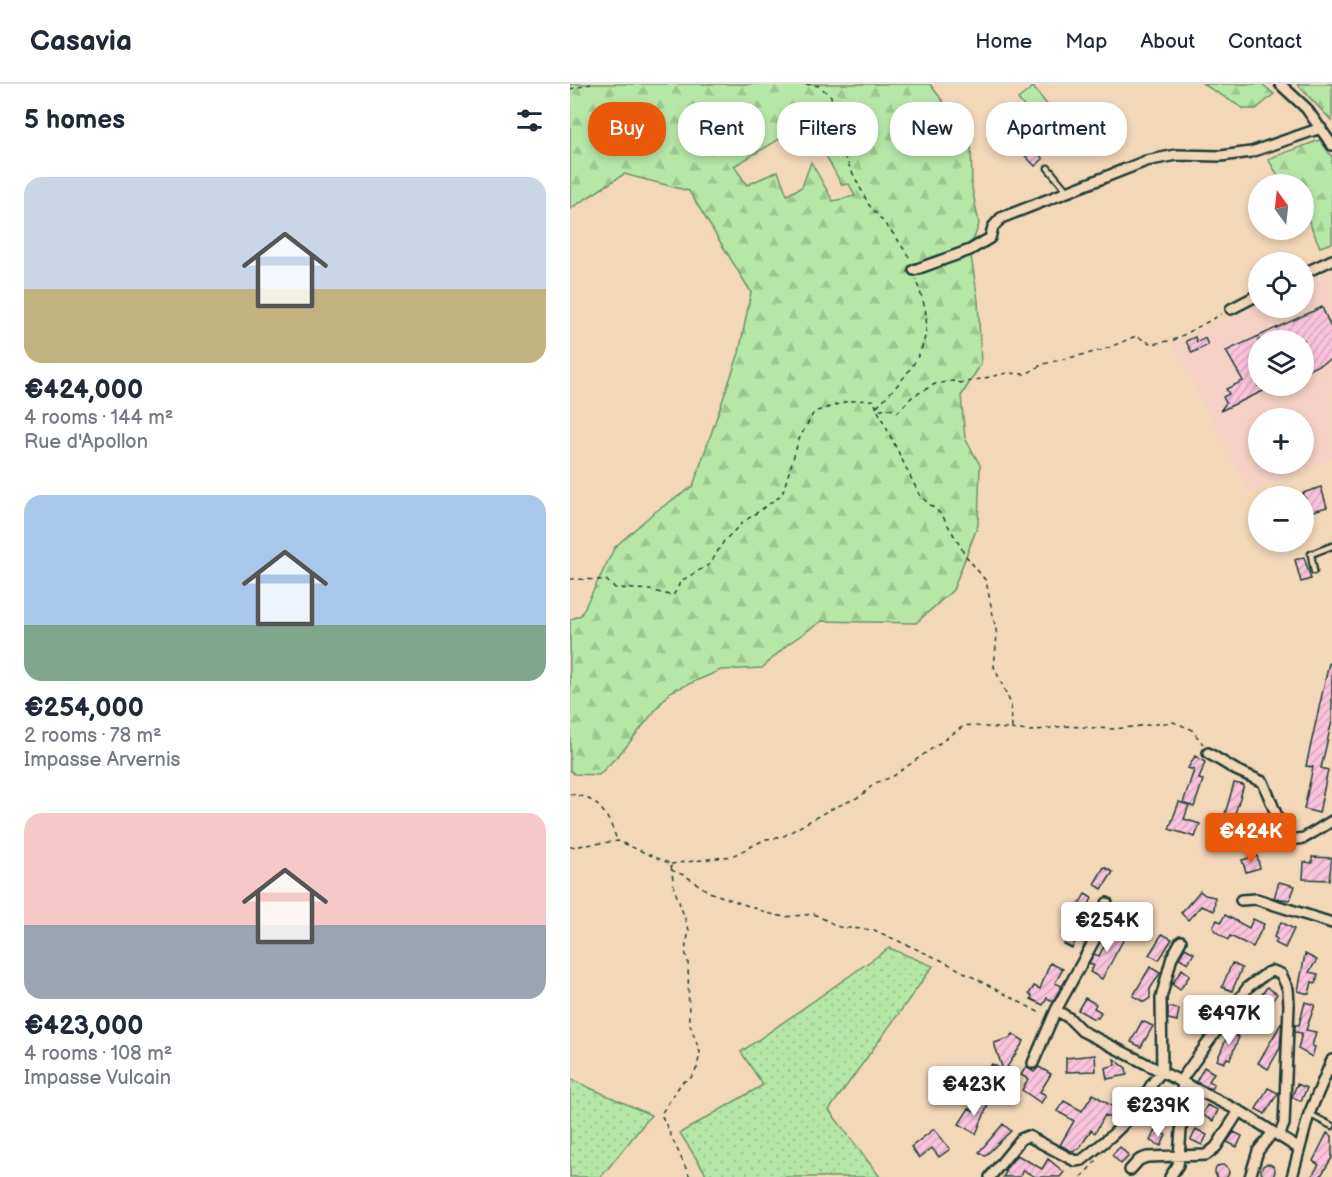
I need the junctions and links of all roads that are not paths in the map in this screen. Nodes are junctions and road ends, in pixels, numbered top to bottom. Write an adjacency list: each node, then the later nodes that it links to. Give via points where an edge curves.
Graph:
1 (1280, 84): 2 (street)
2 (1321, 128): 3 (street); 5 (street, via 1251,152 1176,155 1146,161)
3 (1332, 146)
4 (1048, 168): 5 (lane)
5 (1067, 191): 8 (street, via 1000,218 990,238 970,250)
6 (1332, 260): 7 (street)
7 (1314, 268)
8 (914, 270)
9 (1248, 300): 10 (street)
10 (1231, 309)
11 (1332, 546): 12 (lane, via 1311,554)
12 (1314, 571)
13 (1208, 753): 14 (street, via 1263,782 1291,840 1304,838)
14 (1332, 821)
15 (1241, 900): 17 (street, via 1256,899)
16 (1107, 903): 19 (street, via 1107,917)
17 (1332, 922)
18 (1181, 941): 22 (street, via 1172,957 1161,998)
19 (1054, 1015): 21 (street); 22 (street, via 1069,1018 1082,1031)
20 (1332, 1060): 25 (street)
21 (1033, 1063)
22 (1162, 1072): 23 (street); 31 (street, via 1122,1127 1082,1160 1075,1161 1028,1136 1021,1139)
23 (1181, 1080): 24 (street); 27 (street, via 1248,987 1266,973 1281,974 1288,989 1289,1005 1284,1124); 29 (street, via 1184,1093)
24 (1239, 1111): 27 (street); 29 (street, via 1210,1153)
25 (1309, 1114): 26 (lane); 28 (street)
26 (1332, 1126)
27 (1276, 1134): 28 (street); 33 (street, via 1258,1151)
28 (1298, 1148): 34 (street)
29 (1179, 1156): 30 (street, via 1142,1158); 32 (street)
30 (1130, 1170)
31 (990, 1177)
32 (1170, 1177)
33 (1251, 1177)
34 (1292, 1177)

